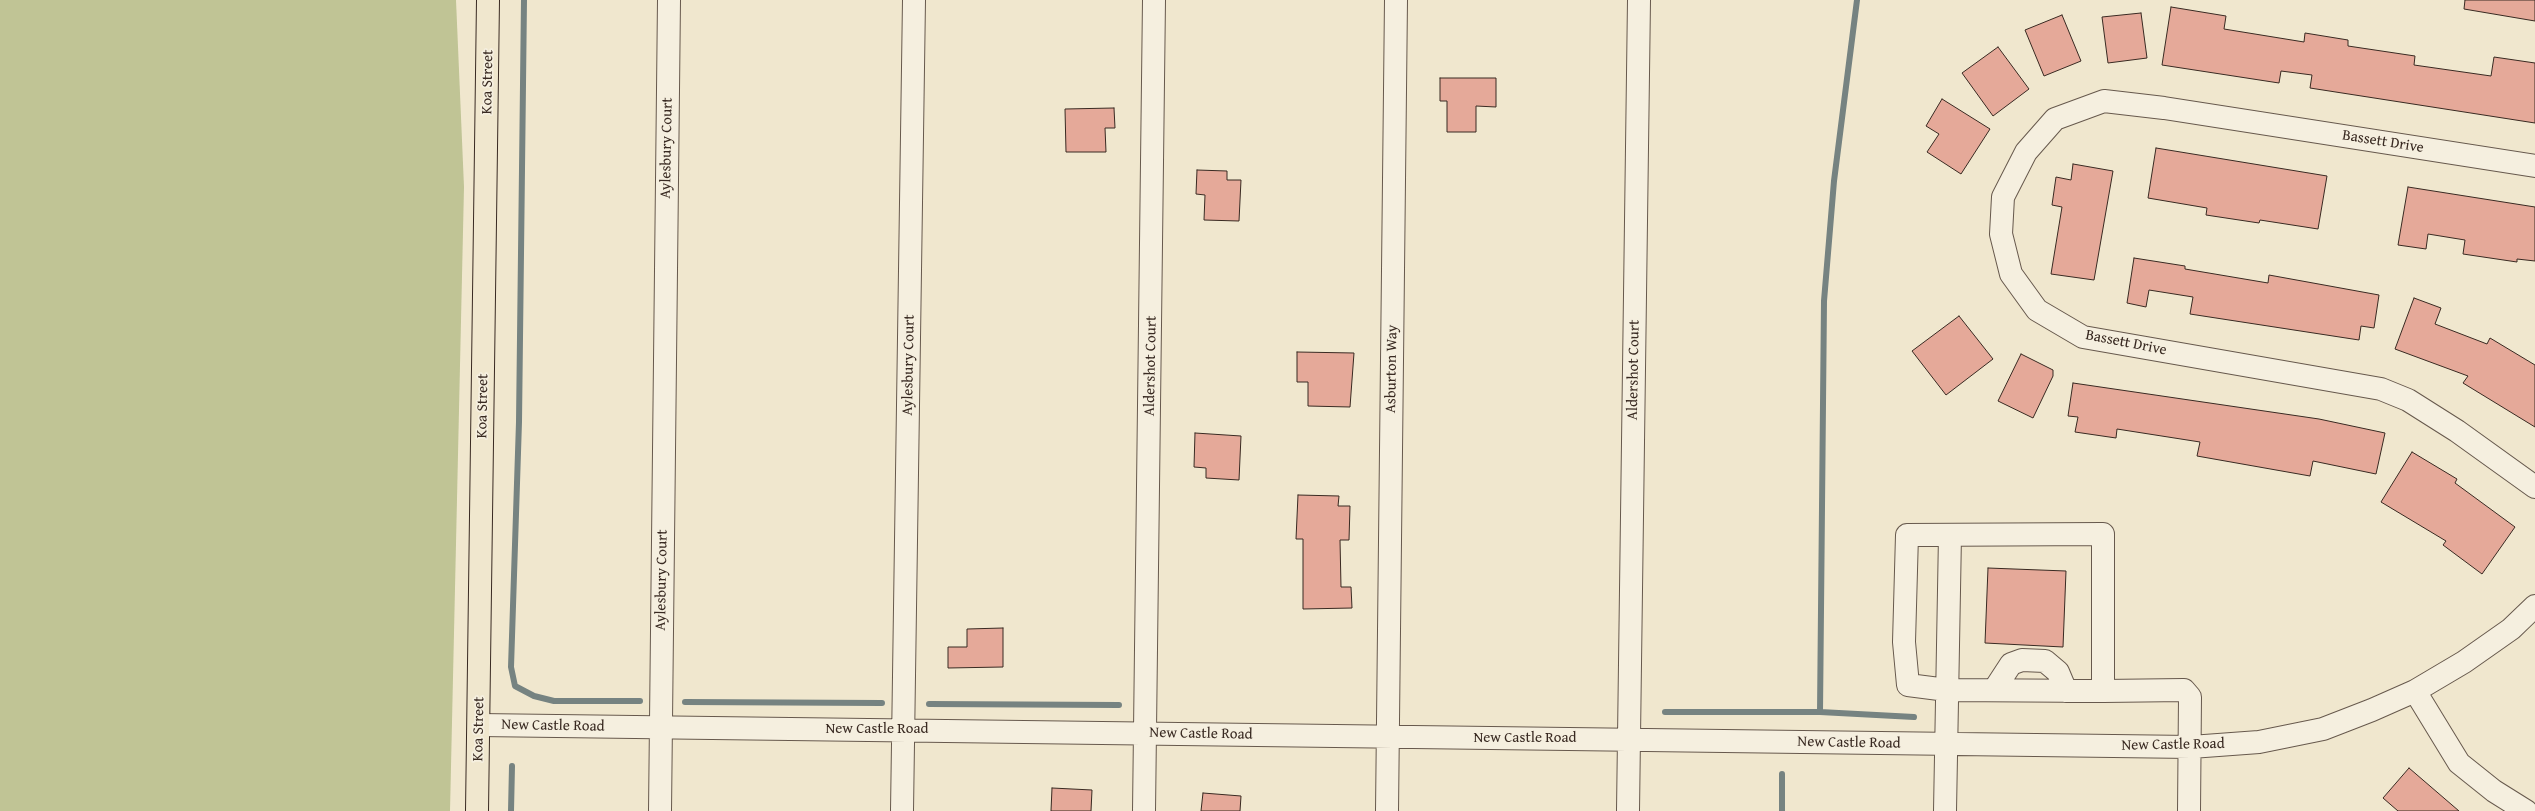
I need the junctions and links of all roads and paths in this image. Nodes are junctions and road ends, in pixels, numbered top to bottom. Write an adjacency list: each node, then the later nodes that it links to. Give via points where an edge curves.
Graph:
1 (488, 0): 16 (main road, Koa Street)
2 (669, 0): 17 (street, Aylesbury Court)
3 (914, 0): 18 (street, Aylesbury Court)
4 (1154, 0): 19 (street, Aldershot Court)
5 (1396, 0): 20 (street, Asburton Way)
6 (1639, 0): 21 (street, Aldershot Court)
7 (2535, 166): 8 (street, Bassett Drive, via 2164,108 2104,101 2055,119 2026,152 2003,197 2001,234 2011,274 2037,310 2084,337 2381,389 2408,400 2451,427)
8 (2535, 487)
9 (1950, 535): 11 (street); 11 (street, via 1907,535 1904,642 1908,685); 14 (street, via 2104,534)
10 (2535, 606): 15 (street, New Castle Road, via 2512,629)
11 (1947, 690): 12 (street); 22 (street)
12 (1994, 690): 13 (street); 13 (street, via 2011,664 2022,660 2045,661 2058,672)
13 (2066, 691): 14 (street)
14 (2103, 691): 23 (street, via 2184,690 2190,697)
15 (2415, 691): 23 (street, New Castle Road, via 2323,729 2259,742); 32 (street, via 2459,763 2494,791)
16 (479, 725): 17 (street, New Castle Road); 24 (main road, Koa Street)
17 (661, 728): 18 (street, New Castle Road); 25 (street, Aylesbury Court)
18 (904, 730): 19 (street, New Castle Road); 26 (street, Aylesbury Court)
19 (1146, 733): 20 (street, New Castle Road); 27 (street, Aldershot Court)
20 (1388, 737): 21 (street, New Castle Road); 28 (street, Asburton Way)
21 (1629, 739): 22 (street, New Castle Road); 29 (street, Aldershot Court)
22 (1946, 744): 23 (street, New Castle Road); 30 (street)
23 (2191, 747): 31 (street)
24 (477, 811)
25 (660, 811)
26 (902, 811)
27 (1144, 811)
28 (1386, 811)
29 (1628, 811)
30 (1945, 811)
31 (2189, 811)
32 (2526, 811)

